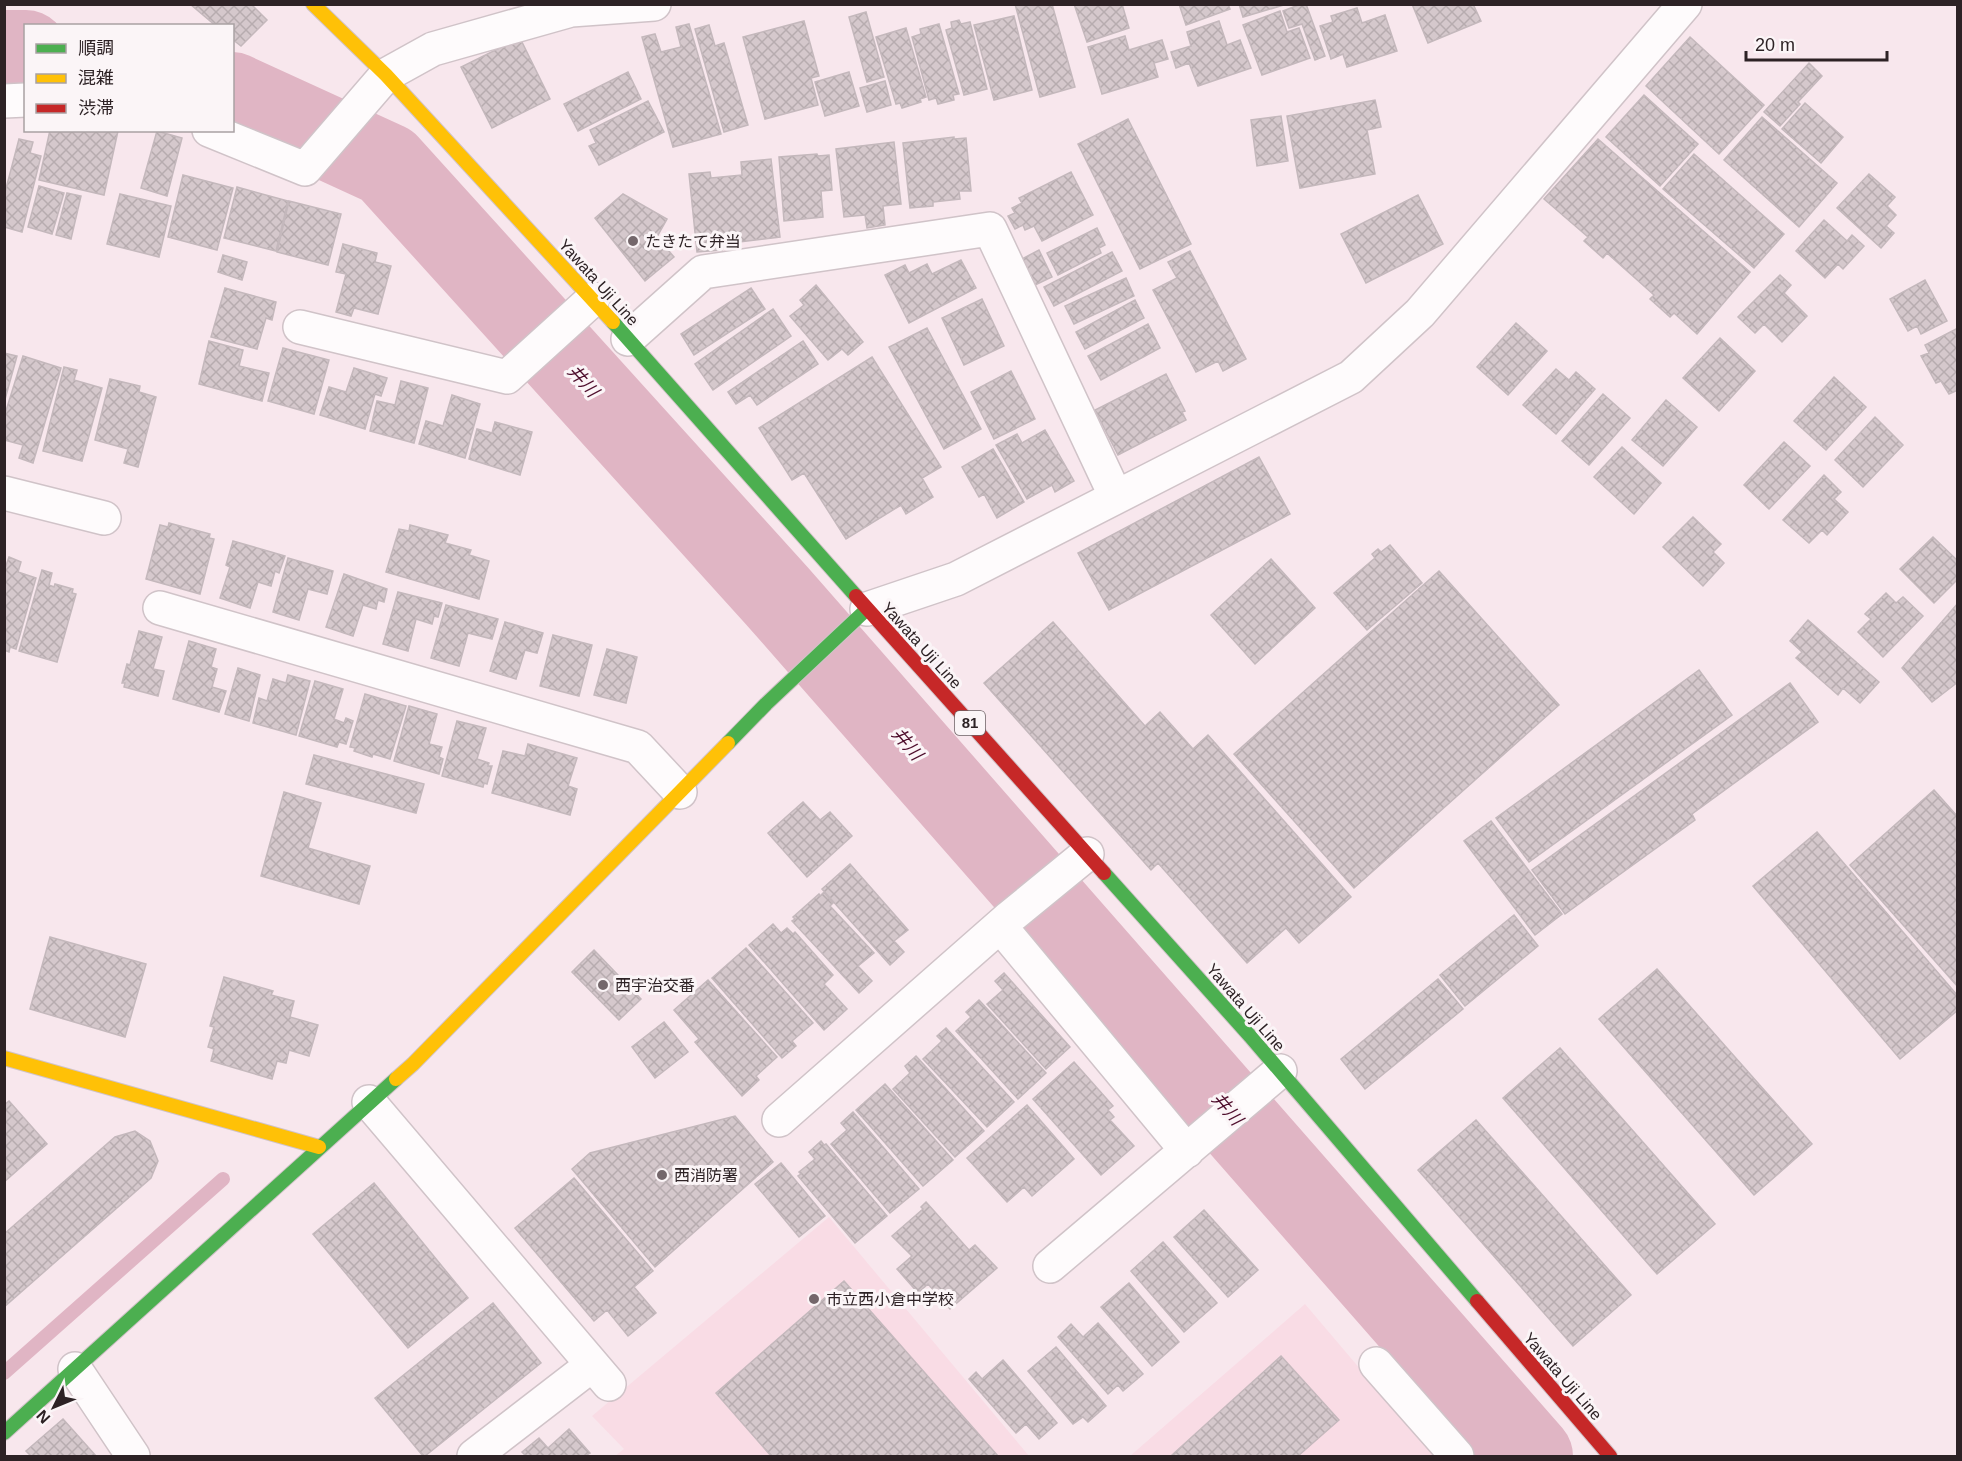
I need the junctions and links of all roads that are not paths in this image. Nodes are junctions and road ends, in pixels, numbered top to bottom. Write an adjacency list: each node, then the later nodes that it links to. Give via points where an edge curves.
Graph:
1 (313, 4): 5 (main road, Yawata Uji Line / 81)
2 (654, 4): 4 (street)
3 (1685, 4): 13 (street, via 1420,313 1351,377)
4 (570, 8): 5 (street, via 433,49)
5 (386, 75): 8 (street, via 305,169); 9 (main road, Yawata Uji Line / 81)
6 (24, 100): 7 (street)
7 (4, 102)
8 (214, 132)
9 (593, 299): 10 (street, via 507,377); 11 (main road, Yawata Uji Line / 81)
10 (300, 327)
11 (628, 339): 13 (street, via 703,272 990,229); 16 (main road, Yawata Uji Line / 81)
12 (4, 493): 14 (street)
13 (1116, 497): 16 (street, via 956,579)
14 (104, 518)
15 (160, 608): 17 (street, via 638,747)
16 (866, 610): 17 (main road); 18 (main road, Yawata Uji Line / 81)
17 (680, 792): 22 (main road, via 413,1064)
18 (1087, 854): 19 (street); 21 (main road, Yawata Uji Line / 81)
19 (1005, 922): 23 (street); 25 (street)
20 (4, 1058): 24 (main road)
21 (1280, 1071): 25 (street); 33 (main road, Yawata Uji Line / 81)
22 (369, 1102): 24 (main road); 31 (street, via 601,1374)
23 (779, 1120)
24 (319, 1147): 28 (main road)
25 (1192, 1147): 26 (street)
26 (1050, 1266)
27 (1376, 1364): 32 (street)
28 (75, 1369): 29 (main road); 30 (street)
29 (4, 1433)
30 (133, 1456)
31 (474, 1456)
32 (1457, 1456)
33 (1610, 1456)

